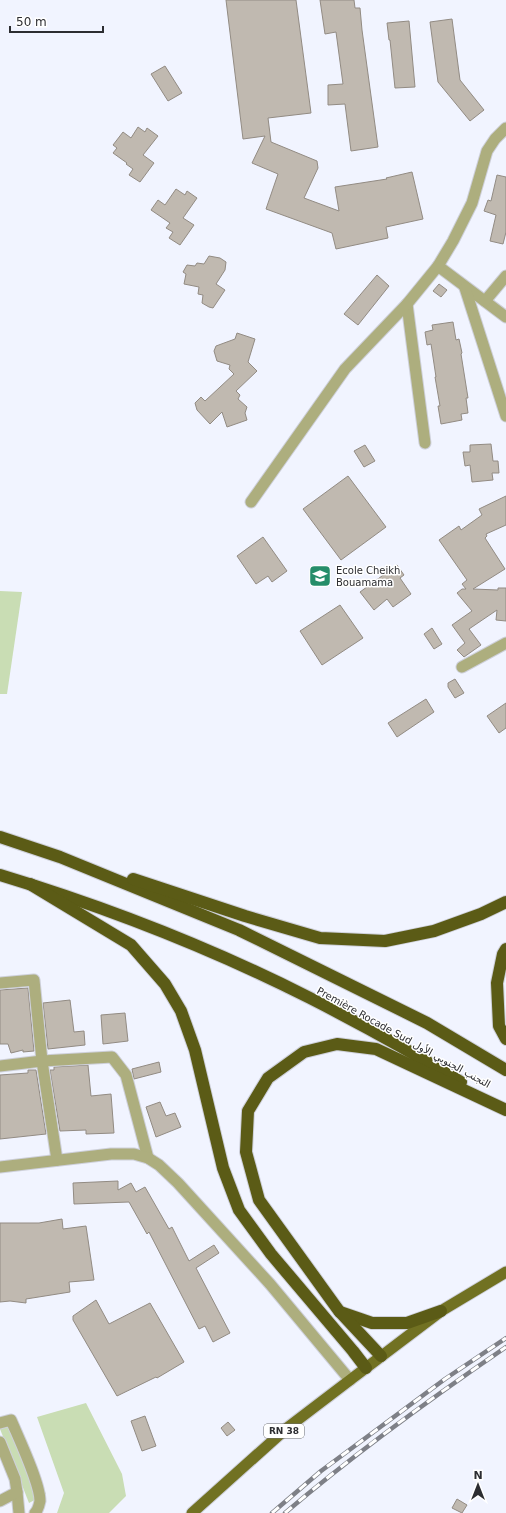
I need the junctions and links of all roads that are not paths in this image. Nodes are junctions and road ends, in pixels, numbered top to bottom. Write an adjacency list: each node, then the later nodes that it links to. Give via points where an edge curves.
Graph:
1 (506, 128): 2 (street, via 488,151 472,203)
2 (438, 266): 4 (street); 6 (street)
3 (506, 276): 5 (street)
4 (465, 288): 5 (street); 8 (street)
5 (486, 301): 7 (street)
6 (407, 304): 9 (street); 10 (street, via 345,369)
7 (506, 317)
8 (506, 416)
9 (425, 443)
10 (251, 502)
11 (506, 643): 12 (street)
12 (462, 667)
13 (0, 837): 14 (highway, Première Rocade Sud التجنب الجنوبي الأول)
14 (60, 857): 17 (highway, via 320,938 385,941 434,931 482,914); 23 (highway, Première Rocade Sud التجنب الجنوبي الأول, via 239,930 427,1023)
15 (0, 875): 16 (highway, Première Rocade Sud التجنب الجنوبي الأول)
16 (30, 884): 24 (highway, Première Rocade Sud التجنب الجنوبي الأول, via 120,915 221,956 310,998 408,1051); 32 (highway, via 131,945 165,984 181,1011 195,1050 224,1168 239,1210 270,1254)
17 (506, 902)
18 (506, 949): 20 (highway, via 497,983 499,1026)
19 (0, 983): 21 (street, via 34,980)
20 (506, 1039)
21 (42, 1061): 22 (street); 25 (street, via 112,1057 126,1075); 26 (street)
22 (0, 1066)
23 (506, 1070)
24 (506, 1109): 29 (highway, via 376,1049 337,1044 304,1052 268,1078 248,1111 246,1152 259,1200)
25 (148, 1158): 26 (street, via 134,1154 111,1154); 33 (street, via 178,1183 270,1284)
26 (57, 1160): 27 (street)
27 (0, 1167)
28 (506, 1272): 30 (main road, RN 38)
29 (339, 1311): 30 (highway, via 372,1323 408,1323); 31 (highway)
30 (441, 1311): 31 (main road, RN 38)
31 (381, 1356): 32 (main road, RN 38)
32 (366, 1368): 33 (main road, RN 38)
33 (350, 1380): 40 (main road, RN 38, via 288,1428)
34 (0, 1423): 39 (street, via 11,1420 36,1484 40,1500)
35 (0, 1442): 36 (street)
36 (17, 1492): 37 (street); 38 (street)
37 (0, 1502)
38 (19, 1513)
39 (35, 1513)
40 (192, 1513)

